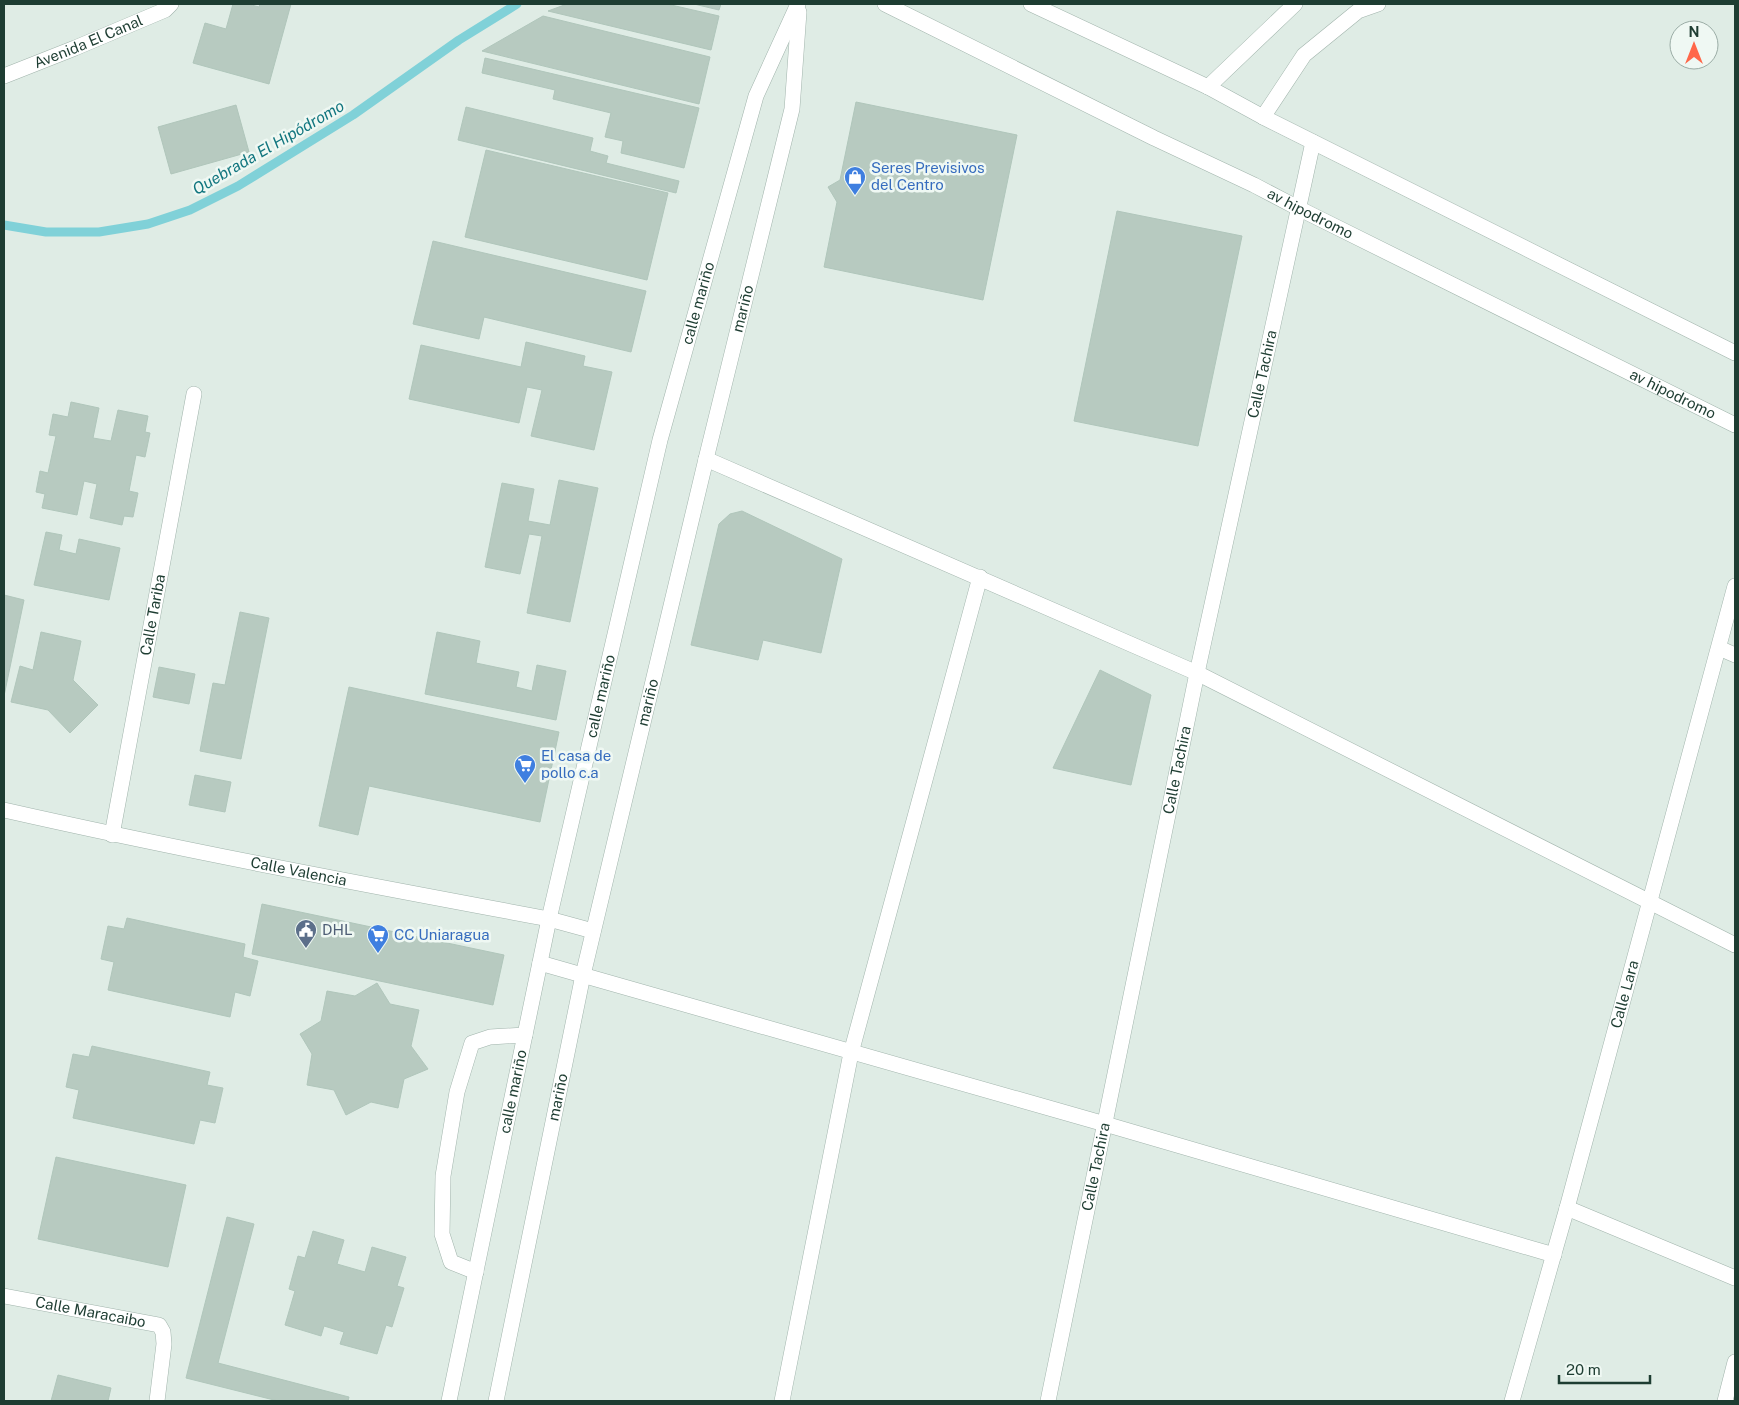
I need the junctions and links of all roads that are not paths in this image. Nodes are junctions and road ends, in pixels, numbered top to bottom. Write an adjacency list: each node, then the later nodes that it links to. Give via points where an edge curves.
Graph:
1 (171, 4): 8 (street, Avenida El Canal, via 165,10)
2 (799, 4): 16 (street, mariño, via 792,109); 25 (street, calle mariño, via 756,96 660,440)
3 (885, 4): 7 (street, av hipodromo)
4 (1031, 4): 9 (street)
5 (1295, 4): 9 (street)
6 (1378, 4): 10 (street, via 1358,11 1304,55)
7 (910, 8): 12 (street, av hipodromo, via 1154,138)
8 (4, 76)
9 (1208, 87): 10 (street)
10 (1263, 117): 11 (street)
11 (1313, 142): 12 (street, Calle Tachira); 13 (street)
12 (1298, 208): 15 (street, av hipodromo); 21 (street, Calle Tachira)
13 (1735, 353)
14 (194, 394): 23 (street, Calle Tariba)
15 (1735, 425)
16 (706, 458): 17 (street); 26 (street, mariño)
17 (980, 577): 21 (street); 31 (street)
18 (1735, 586): 19 (street, Calle Lara)
19 (1719, 648): 20 (street); 24 (street, Calle Lara)
20 (1735, 655)
21 (1197, 672): 24 (street); 32 (street, Calle Tachira)
22 (4, 810): 23 (street, Calle Valencia)
23 (112, 834): 25 (street, Calle Valencia)
24 (1650, 903): 27 (street); 33 (street, Calle Lara)
25 (549, 919): 26 (street, Calle Valencia); 28 (street, calle mariño)
26 (593, 931): 29 (street, mariño)
27 (1735, 945)
28 (540, 963): 29 (street); 30 (street, calle mariño)
29 (583, 975): 31 (street); 41 (street, mariño)
30 (525, 1035): 35 (street, calle mariño); 35 (street, via 490,1037 472,1044 457,1092 443,1176 442,1234 451,1262)
31 (851, 1052): 32 (street); 42 (street)
32 (1106, 1124): 34 (street); 43 (street, Calle Tachira)
33 (1567, 1208): 34 (street, Calle Lara); 36 (street)
34 (1554, 1255): 44 (street, Calle Lara)
35 (476, 1272): 40 (street, calle mariño)
36 (1735, 1278)
37 (4, 1296): 39 (street, Calle Maracaibo, via 159,1324 164,1344)
38 (1735, 1362): 45 (street)
39 (157, 1401)
40 (449, 1401)
41 (496, 1401)
42 (782, 1401)
43 (1050, 1401)
44 (1512, 1401)
45 (1725, 1401)

